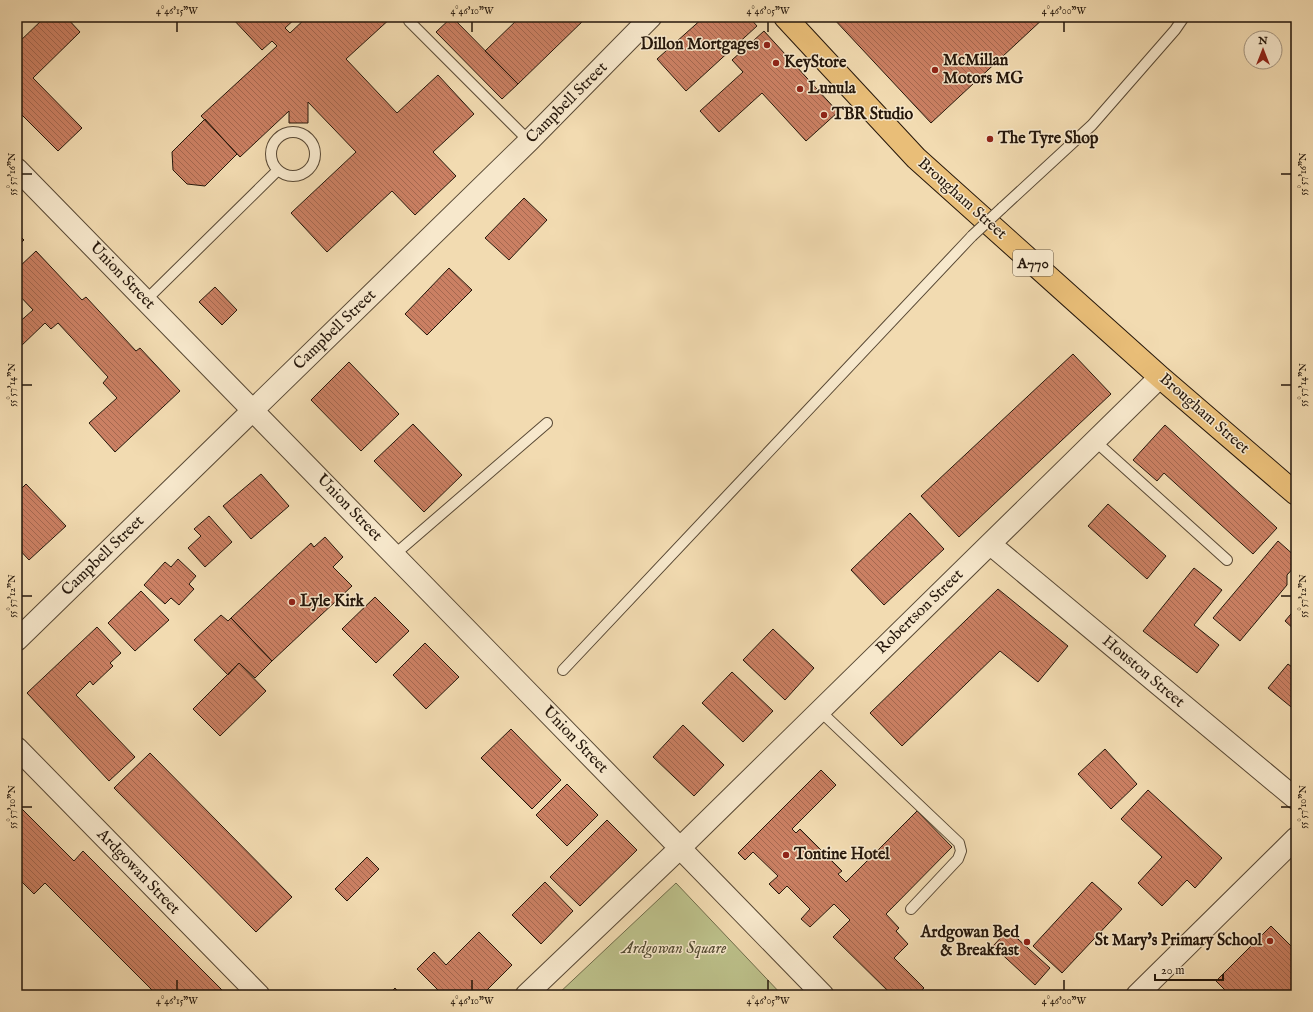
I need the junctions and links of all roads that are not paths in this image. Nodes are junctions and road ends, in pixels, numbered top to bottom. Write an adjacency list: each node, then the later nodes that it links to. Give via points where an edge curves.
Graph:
1 (651, 17): 5 (street, Campbell Street)
2 (785, 17): 9 (main road, Brougham Street / A770, via 916,158)
3 (1184, 17): 18 (lane, bridge, via 1092,125 972,236)
4 (409, 22): 5 (lane)
5 (529, 141): 10 (street, Campbell Street)
6 (17, 169): 8 (street, Union Street)
7 (278, 170): 7 (lane, via 272,162 271,154 278,138 294,132 310,139 316,155 314,164 308,171 292,177); 8 (lane)
8 (146, 300): 10 (street, Union Street)
9 (1160, 377): 12 (street, Robertson Street); 13 (main road, Brougham Street / A770)
10 (253, 410): 15 (street, Union Street); 17 (street, Campbell Street)
11 (547, 423): 15 (lane)
12 (1095, 441): 14 (street, Robertson Street); 16 (lane)
13 (1296, 494)
14 (990, 544): 19 (street, Robertson Street); 21 (street, Houston Street)
15 (394, 555): 23 (street, Union Street)
16 (1227, 560)
17 (17, 640)
18 (564, 670)
19 (820, 711): 23 (street, Robertson Street); 24 (lane, via 959,843 961,851 958,859)
20 (17, 748): 25 (street, Ardgowan Street)
21 (1296, 799)
22 (1296, 838): 28 (street)
23 (680, 848): 26 (street); 27 (street)
24 (911, 909)
25 (259, 995)
26 (526, 995)
27 (823, 995)
28 (1138, 995)

